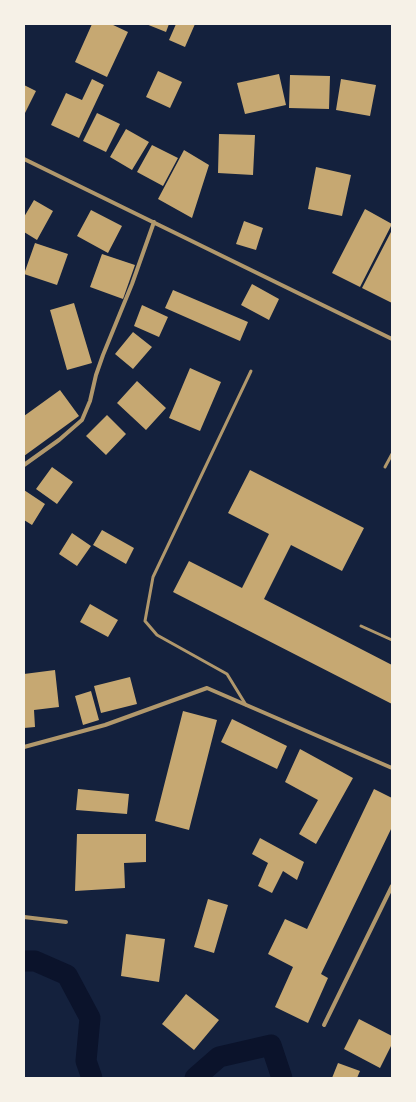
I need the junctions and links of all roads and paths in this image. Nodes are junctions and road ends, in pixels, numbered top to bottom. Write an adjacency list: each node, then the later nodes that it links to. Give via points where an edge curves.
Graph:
1 (24, 159): 2 (street)
2 (154, 222): 3 (street); 6 (street, via 103,355 82,420)
3 (392, 339)
4 (251, 371): 10 (lane, via 153,577 145,621 158,635 227,674)
5 (392, 454): 7 (lane)
6 (24, 465)
7 (385, 467)
8 (361, 626): 9 (lane)
9 (392, 640)
10 (246, 705): 11 (street, via 207,688 104,725); 12 (street)
11 (24, 747)
12 (392, 768)
13 (392, 886): 16 (street)
14 (24, 917): 15 (street)
15 (66, 922)
16 (324, 1025)

